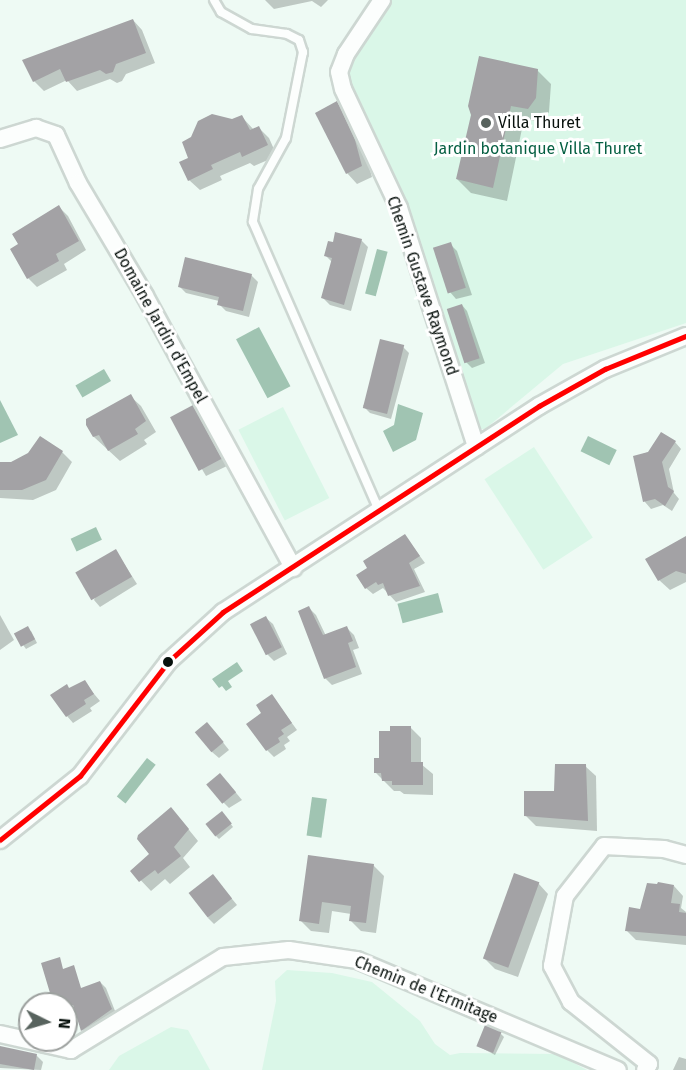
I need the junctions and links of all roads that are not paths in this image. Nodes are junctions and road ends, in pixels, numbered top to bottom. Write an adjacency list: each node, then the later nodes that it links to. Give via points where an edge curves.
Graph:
1 (214, 0): 6 (lane, via 221,12 252,29 287,34 299,40 303,52 286,138 258,189 253,222)
2 (382, 0): 5 (street, Chemin Gustave Raymond, via 346,54 339,72 343,89 399,208)
3 (0, 139): 7 (street, Domaine Jardin d'Empel, via 36,128 56,135 78,183 145,296)
4 (686, 336): 5 (street, via 605,369)
5 (476, 447): 6 (street)
6 (379, 511): 7 (street)
7 (294, 568): 8 (street, via 223,612 168,662 80,776)
8 (0, 840)
9 (686, 855): 12 (street, via 664,849 604,846 565,896 552,966 571,1002 649,1064)
10 (0, 1034): 11 (street, Chemin de l'Ermitage, via 71,1050 223,957 289,950 357,960)
11 (618, 1070)
12 (645, 1070)

